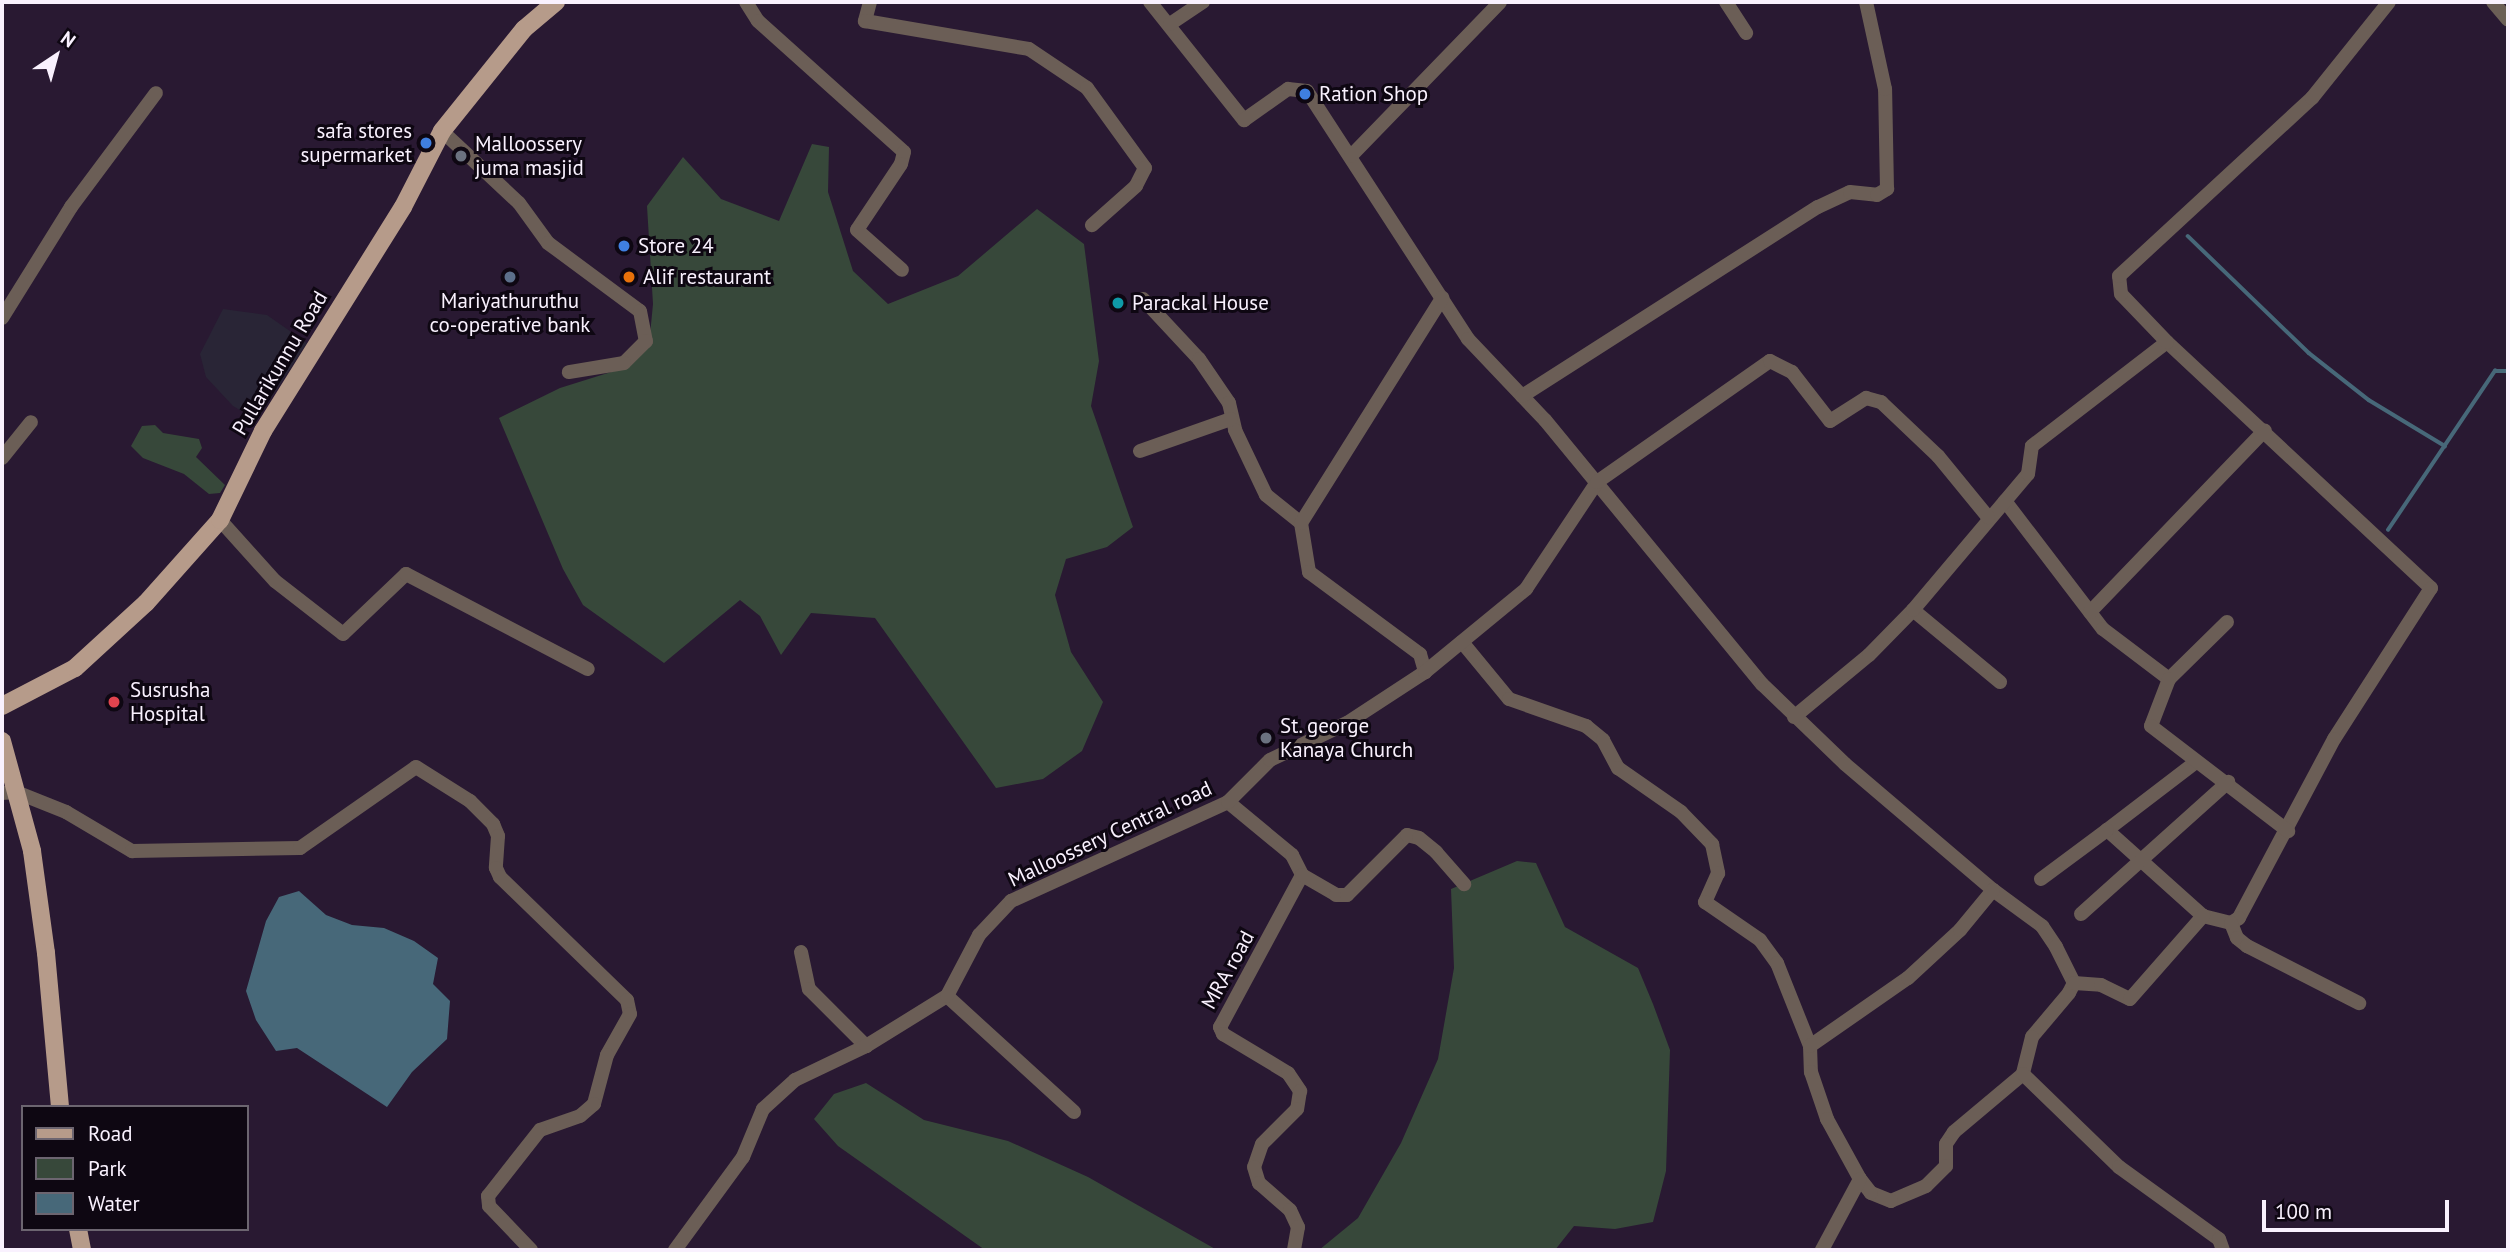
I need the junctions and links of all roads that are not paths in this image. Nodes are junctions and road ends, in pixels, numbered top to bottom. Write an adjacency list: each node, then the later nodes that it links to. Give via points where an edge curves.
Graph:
1 (556, 2): 15 (main road, Pullarikunnu Road, via 524,29)
2 (746, 2): 18 (street, via 750,13 788,50 904,152 901,164 857,230)
3 (870, 2): 17 (street, via 865,21 1029,49 1087,88 1145,168 1136,186)
4 (1150, 2): 12 (street)
5 (1203, 2): 12 (street)
6 (1500, 2): 16 (street)
7 (1726, 2): 13 (street)
8 (1866, 2): 24 (street, via 1885,89 1887,189 1877,195 1850,192 1818,207)
9 (2389, 2): 22 (street, via 2312,98 2119,276 2121,294)
10 (2493, 2): 11 (street)
11 (2508, 20)
12 (1170, 24): 16 (street, via 1244,120 1288,89 1307,92)
13 (1746, 33)
14 (156, 93): 21 (street, via 71,207)
15 (442, 131): 23 (street, via 519,203 548,243 640,311 646,341 624,363); 33 (main road, Pullarikunnu Road, via 403,207 263,431)
16 (1351, 156): 19 (street)
17 (1092, 225)
18 (902, 270)
19 (1442, 298): 24 (street, via 1468,339); 34 (street)
20 (1143, 299): 25 (street, via 1199,359 1229,403)
21 (2, 318)
22 (2167, 342): 27 (street); 31 (street, via 2032,446 2028,474)
23 (569, 372)
24 (1522, 396): 30 (street)
25 (1231, 419): 28 (street); 34 (street, via 1266,495)
26 (31, 422): 29 (street)
27 (2265, 430): 36 (street); 51 (street, via 2431,588 2334,739)
28 (1140, 451)
29 (2, 458)
30 (1597, 482): 32 (street, via 1770,361 1792,372 1830,421 1866,398 1881,402 1938,456); 38 (street, Malloossery Central road, via 1526,589); 44 (street)
31 (2005, 500): 32 (street); 36 (street)
32 (1988, 517): 35 (street)
33 (220, 520): 39 (street, via 275,581 343,634 406,574); 43 (main road, Pullarikunnu Road, via 146,603 75,668)
34 (1301, 523): 40 (street, via 1308,572 1420,654)
35 (1913, 610): 42 (street); 44 (street, via 1870,656)
36 (2090, 612): 41 (street, via 2103,629)
37 (2227, 622): 41 (street)
38 (1462, 642): 40 (street, Malloossery Central road); 65 (street, via 1509,699 1586,726 1603,740 1618,768 1681,812 1712,844 1718,873 1705,902 1759,940 1777,963)
39 (588, 669)
40 (1426, 672): 49 (street, Malloossery Central road, via 1347,723 1270,760)
41 (2169, 679): 46 (street, via 2151,726)
42 (2000, 682)
43 (2, 706)
44 (1794, 717): 56 (street)
45 (2, 741): 48 (main road)
46 (2196, 762): 47 (street); 50 (street)
47 (2228, 782): 51 (street); 52 (street)
48 (9, 793): 67 (main road, via 28,831 47,953); 72 (street, via 66,812 132,852 300,848 416,767 470,801 493,824 498,836 496,868 500,877 627,1000 630,1014 607,1055 594,1104 580,1116 540,1130 488,1196 489,1206)
49 (1228, 802): 53 (street, via 1292,855); 62 (street, Malloossery Central road, via 1011,901 979,936)
50 (2107, 830): 52 (street); 54 (street)
51 (2288, 831): 59 (street, via 2239,918)
52 (2139, 862): 57 (street); 58 (street)
53 (1303, 875): 55 (street, via 1336,895 1347,895 1407,835 1436,852); 74 (street, MRA road, via 1220,1027 1223,1034 1289,1073 1300,1091 1297,1109 1262,1144 1254,1167 1259,1183 1290,1210 1298,1227)
54 (2041, 879)
55 (1464, 884)
56 (1993, 890): 61 (street, via 2042,926); 65 (street, via 1960,930 1908,978)
57 (2081, 914)
58 (2203, 916): 59 (street); 61 (street, via 2130,999 2101,985)
59 (2231, 923): 63 (street, via 2237,938 2247,946)
60 (801, 952): 64 (street, via 809,989)
61 (2074, 983): 66 (street, via 2032,1037)
62 (947, 996): 64 (street); 68 (street)
63 (2359, 1003)
64 (866, 1045): 73 (street, via 795,1080 762,1109 743,1157)
65 (1810, 1046): 69 (street, via 1811,1072 1827,1119)
66 (2022, 1074): 69 (street, via 1954,1132 1946,1144 1946,1166 1926,1186 1891,1201 1871,1193); 76 (street, via 2119,1167 2219,1239)
67 (60, 1105)
68 (1074, 1112)
69 (1860, 1179): 75 (street)
70 (78, 1231): 71 (main road)
71 (82, 1250)
72 (531, 1250)
73 (675, 1250)
74 (1294, 1250)
75 (1822, 1250)
76 (2222, 1250)

